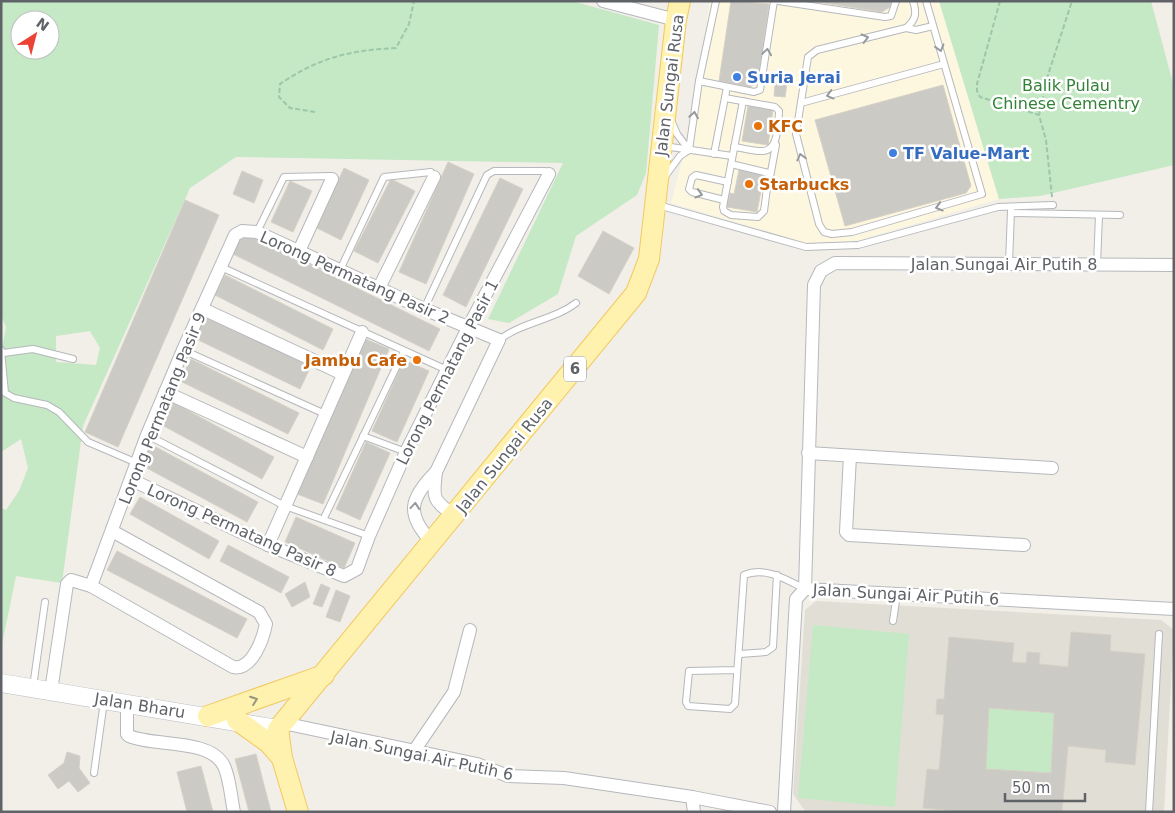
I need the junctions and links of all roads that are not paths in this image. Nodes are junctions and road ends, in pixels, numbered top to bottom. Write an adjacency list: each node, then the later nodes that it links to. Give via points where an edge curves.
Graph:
1 (603, 1): 7 (street)
2 (716, 1): 11 (lane)
3 (776, 1): 4 (lane, via 885,17 894,12); 12 (lane, one-way to 3, via 754,92 760,90)
4 (896, 1)
5 (913, 1): 9 (lane, via 915,19)
6 (926, 1): 8 (lane)
7 (678, 11): 16 (main road, Jalan Sungai Rusa / 6)
8 (933, 26): 9 (lane, via 916,30); 10 (lane, one-way to 10)
9 (906, 28): 15 (lane, one-way to 9, via 810,53)
10 (944, 64): 15 (lane, one-way to 15); 15 (lane, one-way to 15, via 982,194 852,232 832,234 824,232 819,224 796,134)
11 (699, 81): 12 (lane); 20 (lane, one-way to 11)
12 (727, 87): 13 (lane)
13 (725, 98): 14 (lane); 21 (lane)
14 (742, 101): 17 (lane, via 779,110); 19 (lane)
15 (801, 103)
16 (665, 107): 18 (main road, Jalan Sungai Rusa / 6); 20 (lane, via 677,134)
17 (776, 144): 19 (lane, via 768,151); 26 (lane)
18 (661, 146): 20 (lane); 29 (main road, Jalan Sungai Rusa / 6)
19 (734, 147): 22 (lane)
20 (689, 150): 21 (lane); 29 (lane, via 677,159)
21 (714, 154): 22 (lane)
22 (732, 156): 23 (lane)
23 (731, 164): 26 (lane, via 765,171); 28 (lane)
24 (549, 174): 46 (lane, via 544,171 494,170 487,175); 47 (street, Lorong Permatang Pasir 1)
25 (434, 177): 42 (lane, via 431,172 384,177); 43 (street)
26 (770, 178): 30 (lane, via 764,211 758,217 731,215 724,211)
27 (332, 179): 36 (lane, via 330,176 284,177); 37 (street)
28 (728, 182): 30 (lane); 30 (lane, one-way to 30, via 696,175 689,189)
29 (655, 197): 32 (lane, via 806,247 858,245 962,215 998,207); 69 (main road, Jalan Sungai Rusa / 6, via 649,259 636,293)
30 (724, 200)
31 (1053, 205): 32 (lane)
32 (1011, 210): 33 (lane); 38 (lane)
33 (1099, 215): 34 (lane); 39 (lane)
34 (1120, 215)
35 (238, 232): 36 (street, Lorong Permatang Pasir 2); 41 (street, Lorong Permatang Pasir 9)
36 (257, 232): 37 (street, Lorong Permatang Pasir 2)
37 (299, 251): 42 (street, Lorong Permatang Pasir 2)
38 (1009, 264): 39 (street, Jalan Sungai Air Putih 8); 61 (street, Jalan Sungai Air Putih 8, via 835,263 821,270 814,285)
39 (1097, 265): 40 (street, Jalan Sungai Air Putih 8)
40 (1174, 265)
41 (221, 267): 45 (street, Lorong Permatang Pasir 9); 48 (lane)
42 (340, 270): 43 (street, Lorong Permatang Pasir 2)
43 (379, 288): 46 (street, Lorong Permatang Pasir 2)
44 (576, 303): 49 (lane, via 514,330)
45 (202, 309): 50 (street, Lorong Permatang Pasir 9); 55 (street)
46 (424, 309): 47 (street, Lorong Permatang Pasir 2)
47 (468, 328): 49 (street, Lorong Permatang Pasir 2); 54 (street, Lorong Permatang Pasir 1)
48 (362, 332): 51 (lane); 55 (street)
49 (499, 340): 66 (street)
50 (182, 350): 56 (street, Lorong Permatang Pasir 9); 57 (lane)
51 (404, 351): 54 (lane); 59 (lane)
52 (2, 352): 53 (lane, via 33,349); 64 (lane, via 6,393 14,398 47,405 59,412 88,442)
53 (73, 359)
54 (447, 370): 60 (street, Lorong Permatang Pasir 1)
55 (343, 374): 57 (street)
56 (165, 392): 58 (street, Lorong Permatang Pasir 9); 63 (street)
57 (326, 414): 63 (street)
58 (147, 436): 64 (street, Lorong Permatang Pasir 9); 68 (lane)
59 (363, 436): 60 (lane); 70 (lane)
60 (406, 452): 72 (street, Lorong Permatang Pasir 1)
61 (808, 453): 62 (street); 79 (street)
62 (850, 456): 65 (street); 75 (street, via 846,532 849,535)
63 (307, 457): 68 (street)
64 (137, 463): 67 (street, Lorong Permatang Pasir 9)
65 (1052, 468)
66 (436, 472): 69 (street, via 435,500); 73 (street, one-way to 66, via 415,522 414,501)
67 (132, 480): 71 (street, Lorong Permatang Pasir 9); 74 (street, Lorong Permatang Pasir 8)
68 (285, 506): 70 (lane); 74 (street)
69 (454, 515): 73 (main road, Jalan Sungai Rusa / 6)
70 (324, 518): 72 (lane)
71 (112, 531): 78 (street, Lorong Permatang Pasir 9); 78 (street, via 259,612 266,624 263,637 250,660 241,667 233,666)
72 (369, 536): 76 (street, Lorong Permatang Pasir 1)
73 (432, 542): 88 (main road, Jalan Sungai Rusa / 6)
74 (268, 545): 76 (street, Lorong Permatang Pasir 8, via 344,576)
75 (1024, 545)
76 (353, 573)
77 (777, 574): 79 (lane); 86 (lane, via 773,647 766,652); 86 (lane, via 751,572 743,577)
78 (91, 586): 91 (street, via 74,580 67,584)
79 (805, 588): 80 (street, Jalan Sungai Air Putih 6); 105 (street, Jalan Sungai Air Putih 6, via 796,599)
80 (897, 594): 82 (street, Jalan Sungai Air Putih 6); 83 (lane)
81 (45, 602): 90 (lane)
82 (1174, 609)
83 (893, 621)
84 (470, 630): 97 (street, via 454,692)
85 (1159, 634): 106 (lane)
86 (740, 654): 87 (lane)
87 (737, 670): 87 (lane, via 689,671 686,704 690,707 732,708 736,704)
88 (324, 674): 94 (main road, one-way to 88); 96 (main road, Jalan Sungai Rusa / 6)
89 (1, 683): 90 (main road, Jalan Bharu)
90 (33, 688): 91 (main road, Jalan Bharu)
91 (51, 691): 92 (main road, Jalan Bharu)
92 (104, 700): 93 (main road, Jalan Bharu); 99 (lane)
93 (127, 703): 94 (main road, Jalan Bharu); 101 (street, via 129,736 202,749 224,765)
94 (208, 716): 95 (main road, Jalan Bharu)
95 (238, 720): 96 (main road, Jalan Bharu); 98 (main road, via 269,743)
96 (281, 726): 97 (street, Jalan Sungai Air Putih 6); 98 (main road)
97 (414, 751): 100 (street, Jalan Sungai Air Putih 6, via 477,764 508,776 564,778)
98 (282, 758): 102 (main road)
99 (94, 773)
100 (692, 797): 103 (street); 104 (street, Jalan Sungai Air Putih 6)
101 (234, 812)
102 (298, 812)
103 (694, 812)
104 (770, 812)
105 (784, 812)
106 (1149, 812)

